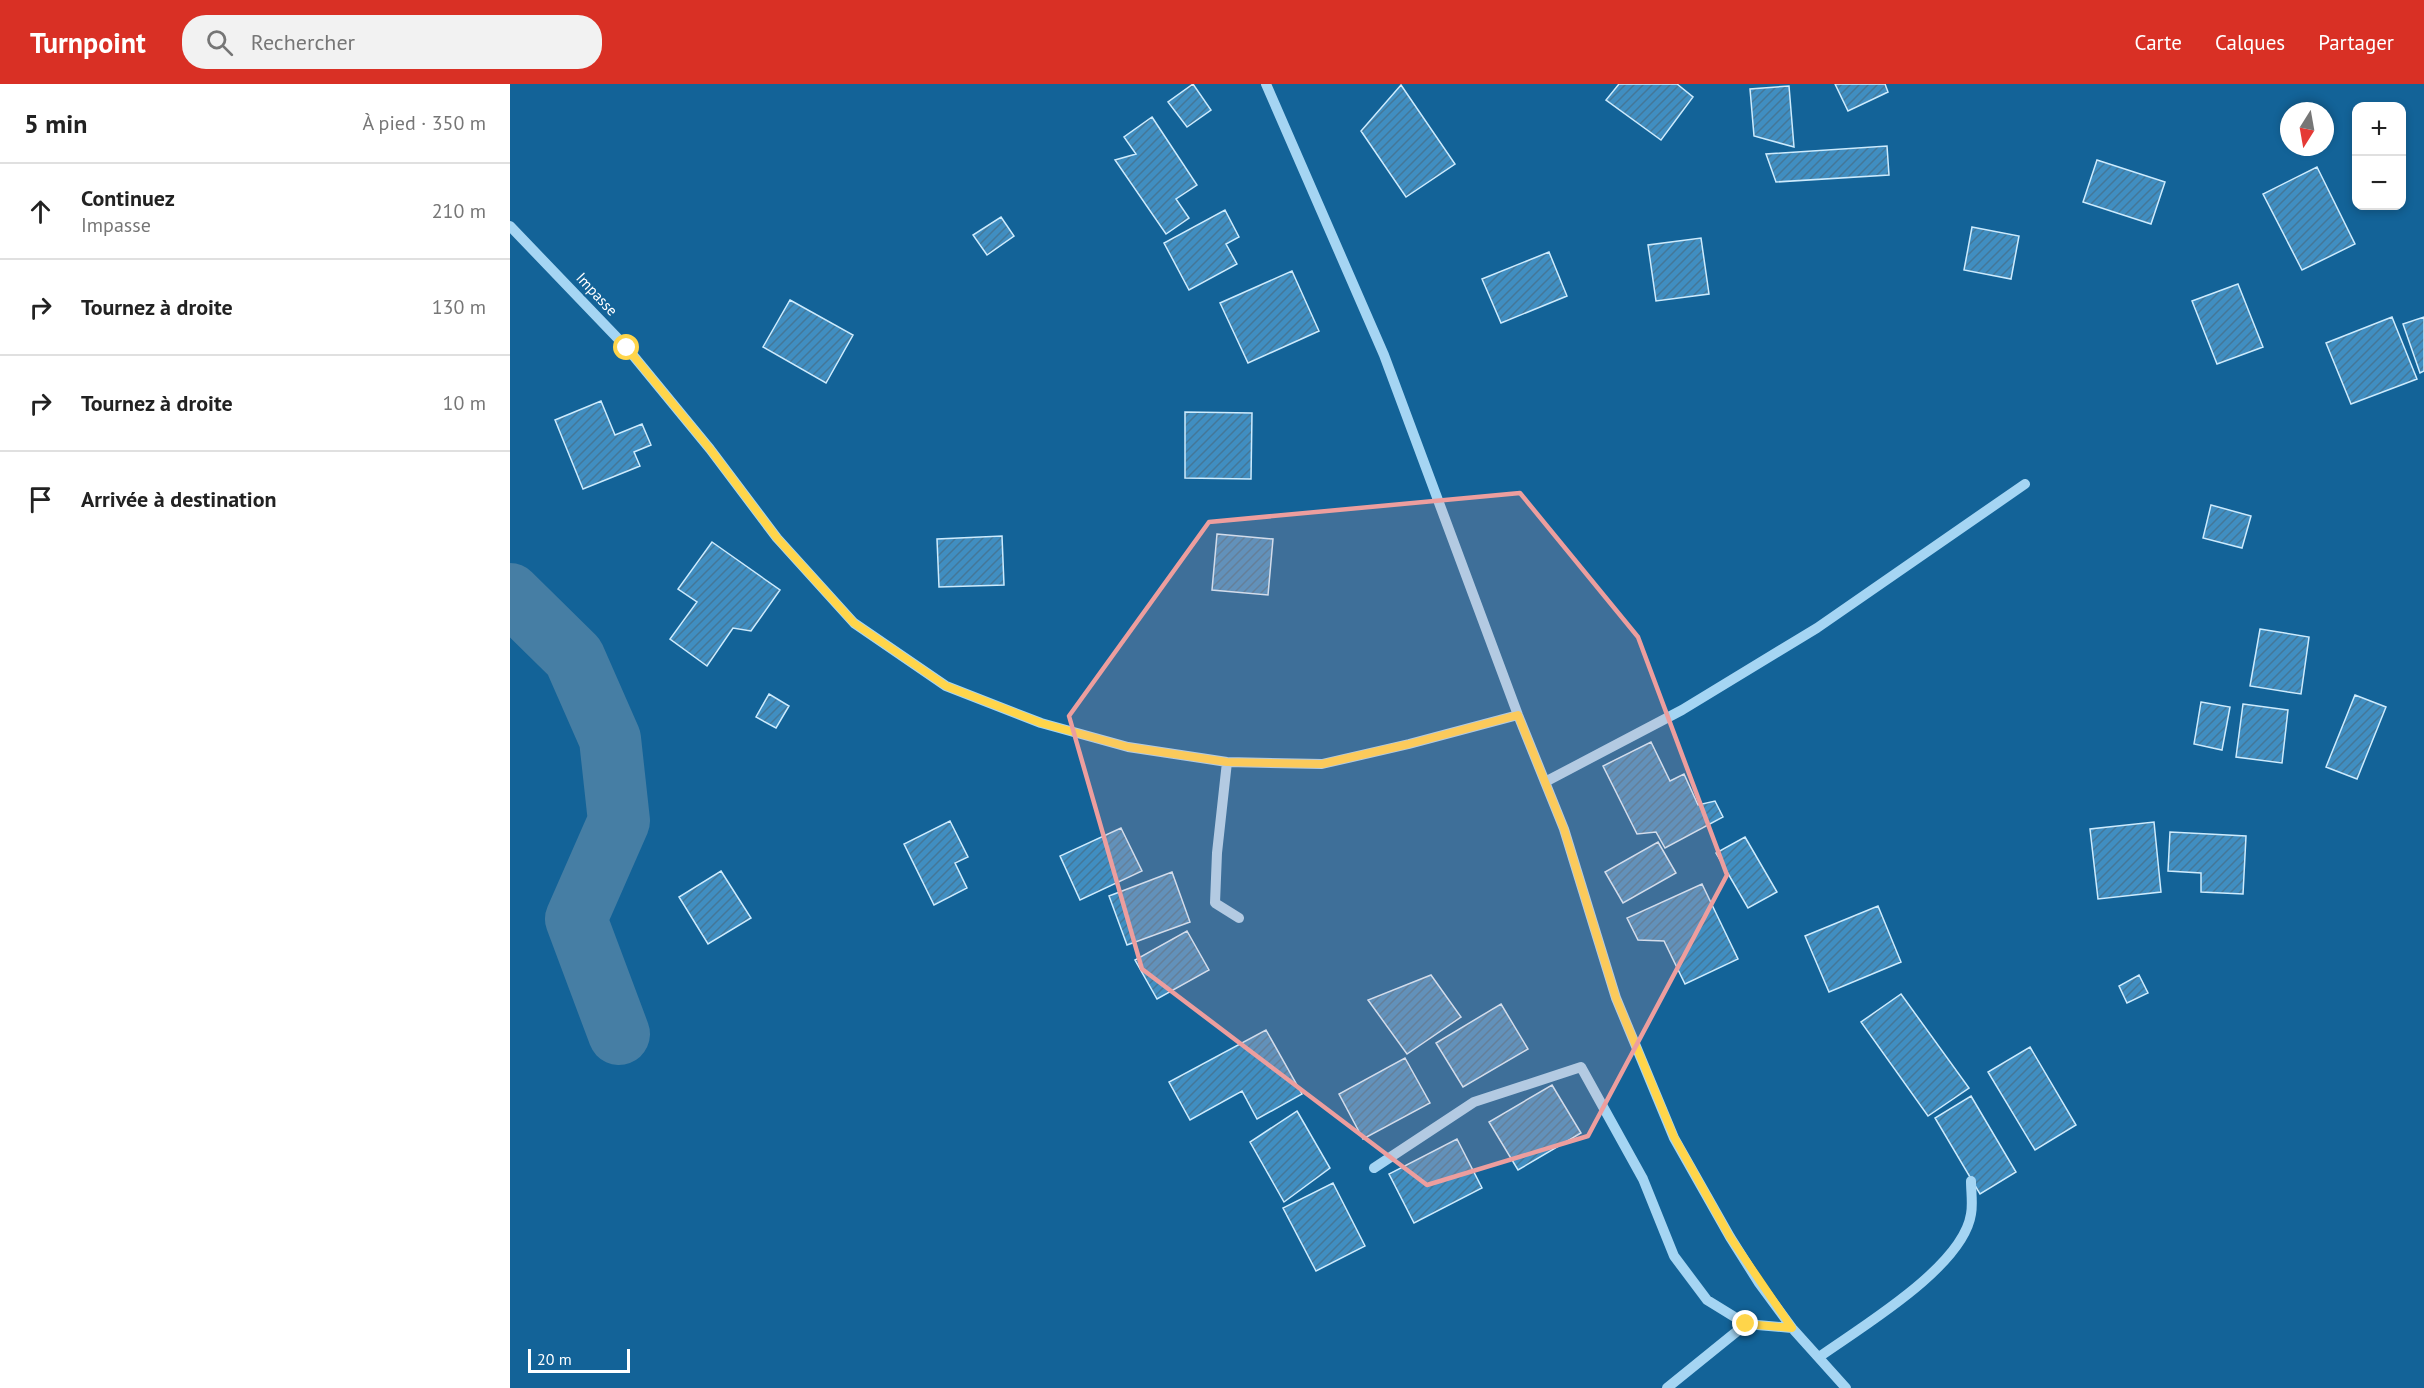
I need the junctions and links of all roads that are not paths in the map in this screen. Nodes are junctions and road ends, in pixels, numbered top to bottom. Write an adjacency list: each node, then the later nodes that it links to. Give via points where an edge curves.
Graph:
1 (1266, 84): 4 (street, via 1384,355)
2 (510, 226): 5 (street, Impasse, via 627,348 777,538 854,623 946,686 1041,723 1128,747)
3 (2025, 484): 6 (street, via 1817,628 1682,710)
4 (1518, 715): 5 (street, Impasse, via 1322,764); 6 (street)
5 (1227, 762): 7 (street, via 1215,903)
6 (1545, 782): 11 (street, via 1564,829 1616,998 1674,1137 1730,1237)
7 (1239, 918)
8 (1374, 1168): 10 (street, via 1474,1102 1581,1067 1643,1179 1674,1256 1707,1300)
9 (1971, 1182): 12 (street, via 1971,1215 1958,1246 1923,1282)
10 (1746, 1324): 11 (street); 13 (street)
11 (1792, 1328): 12 (street)
12 (1819, 1358): 14 (street)
13 (1667, 1388)
14 (1846, 1388)

